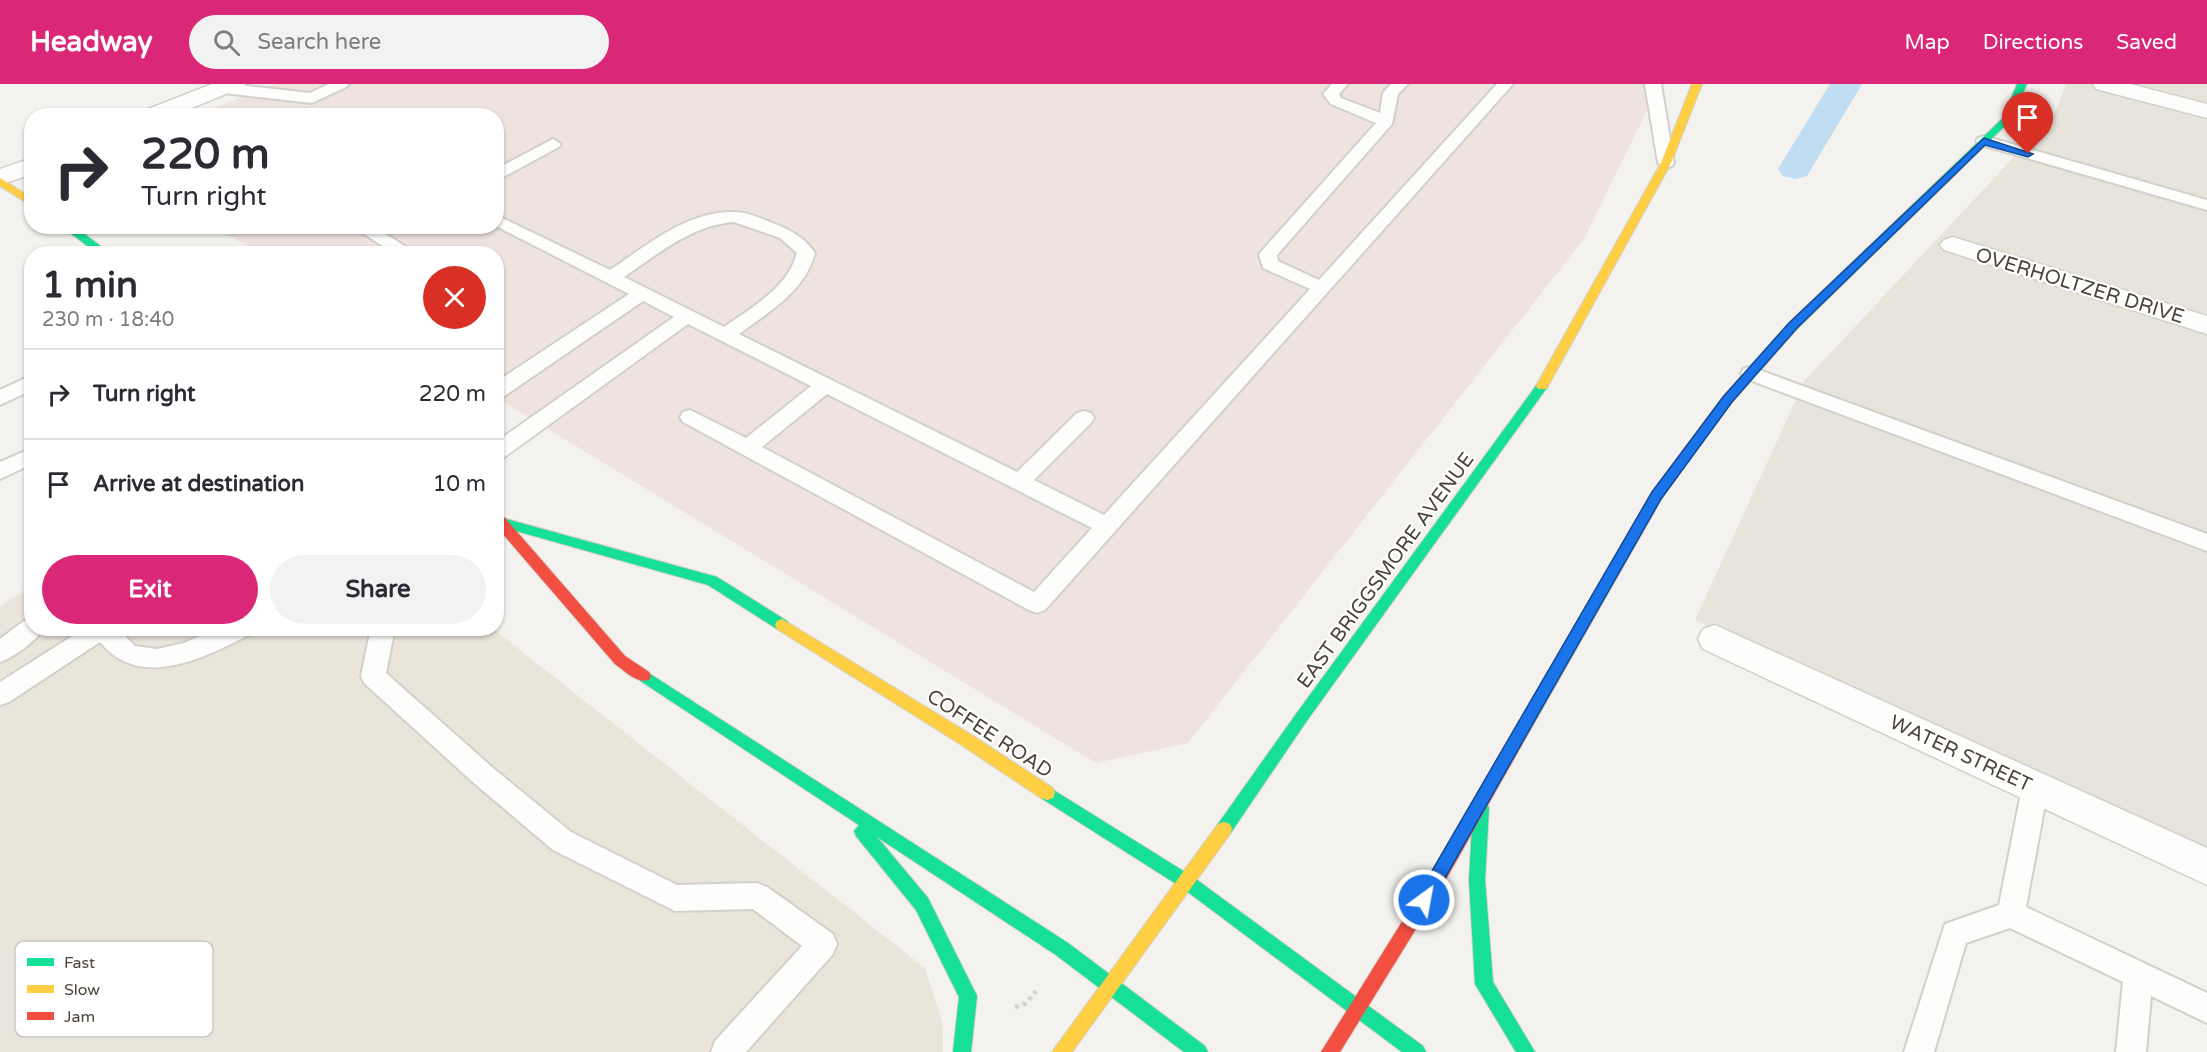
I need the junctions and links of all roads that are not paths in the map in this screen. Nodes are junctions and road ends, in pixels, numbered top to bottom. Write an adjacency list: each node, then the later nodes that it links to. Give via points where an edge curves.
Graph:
1 (341, 84): 10 (lane)
2 (1340, 84): 14 (lane, via 1331,94 1336,101)
3 (1400, 84): 14 (lane, via 1391,93)
4 (1505, 84): 30 (lane)
5 (1653, 84): 17 (lane)
6 (1697, 84): 17 (main road, EAST BRIGGSMORE AVENUE)
7 (2022, 84): 15 (main road, via 2007,119)
8 (2104, 84): 13 (street)
9 (230, 86): 10 (lane); 11 (street)
10 (312, 98): 12 (lane)
11 (172, 108)
12 (313, 108)
13 (2207, 111)
14 (1386, 121): 30 (lane, via 1268,254 1269,264)
15 (1984, 141): 22 (lane); 35 (main road, via 1793,326)
16 (553, 144): 19 (lane)
17 (1666, 163): 63 (main road, EAST BRIGGSMORE AVENUE, via 1548,378)
18 (24, 169): 20 (street)
19 (504, 172)
20 (0, 180): 21 (main road)
21 (24, 197)
22 (2207, 205)
23 (504, 224): 29 (lane)
24 (77, 234): 27 (main road)
25 (374, 234): 28 (lane)
26 (1953, 244): 33 (street, OVERHOLTZER DRIVE)
27 (95, 246)
28 (396, 246)
29 (612, 277): 31 (lane); 34 (lane, via 708,220 742,218 795,238 806,253 802,271)
30 (1322, 288): 49 (lane)
31 (643, 293): 32 (lane); 38 (lane)
32 (687, 316): 34 (lane); 42 (lane)
33 (2207, 325)
34 (725, 335): 37 (lane)
35 (1751, 373): 50 (lane); 60 (main road, via 1657,495)
36 (24, 385): 39 (lane)
37 (825, 385): 43 (lane); 46 (lane)
38 (504, 387)
39 (0, 398)
40 (690, 417): 43 (lane)
41 (1084, 418): 46 (lane)
42 (504, 447)
43 (747, 448): 49 (lane, via 1037,604)
44 (24, 459): 45 (lane)
45 (0, 471)
46 (1019, 482): 49 (lane)
47 (504, 522): 63 (main road, COFFEE ROAD, via 712,581)
48 (504, 526): 61 (main road, COFFEE ROAD, via 620,660)
49 (1107, 526)
50 (2207, 543)
51 (24, 635): 57 (lane)
52 (93, 636): 58 (lane)
53 (111, 636): 54 (lane, via 129,655 163,659)
54 (226, 636)
55 (380, 636): 69 (lane, via 373,676 562,841 675,898 757,897 823,944)
56 (1716, 639): 59 (street, WATER STREET)
57 (0, 652)
58 (0, 695)
59 (2035, 788): 62 (street, WATER STREET); 64 (lane)
60 (1482, 802): 67 (main road); 75 (main road, via 1477,879 1484,984)
61 (842, 807): 66 (main road, COFFEE ROAD, via 1062,949); 70 (main road, via 922,904 968,996)
62 (2207, 867)
63 (1187, 882): 66 (main road, EAST BRIGGSMORE AVENUE); 67 (main road, COFFEE ROAD)
64 (2011, 914): 65 (lane); 76 (lane, via 1955,934)
65 (2138, 975): 68 (lane); 77 (lane)
66 (1109, 986): 71 (main road, EAST BRIGGSMORE AVENUE); 72 (main road, COFFEE ROAD)
67 (1357, 1006): 73 (main road); 74 (main road, COFFEE ROAD)
68 (2207, 1008)
69 (726, 1052)
70 (962, 1052)
71 (1061, 1052)
72 (1198, 1052)
73 (1330, 1052)
74 (1417, 1052)
75 (1526, 1052)
76 (1919, 1052)
77 (2131, 1052)

